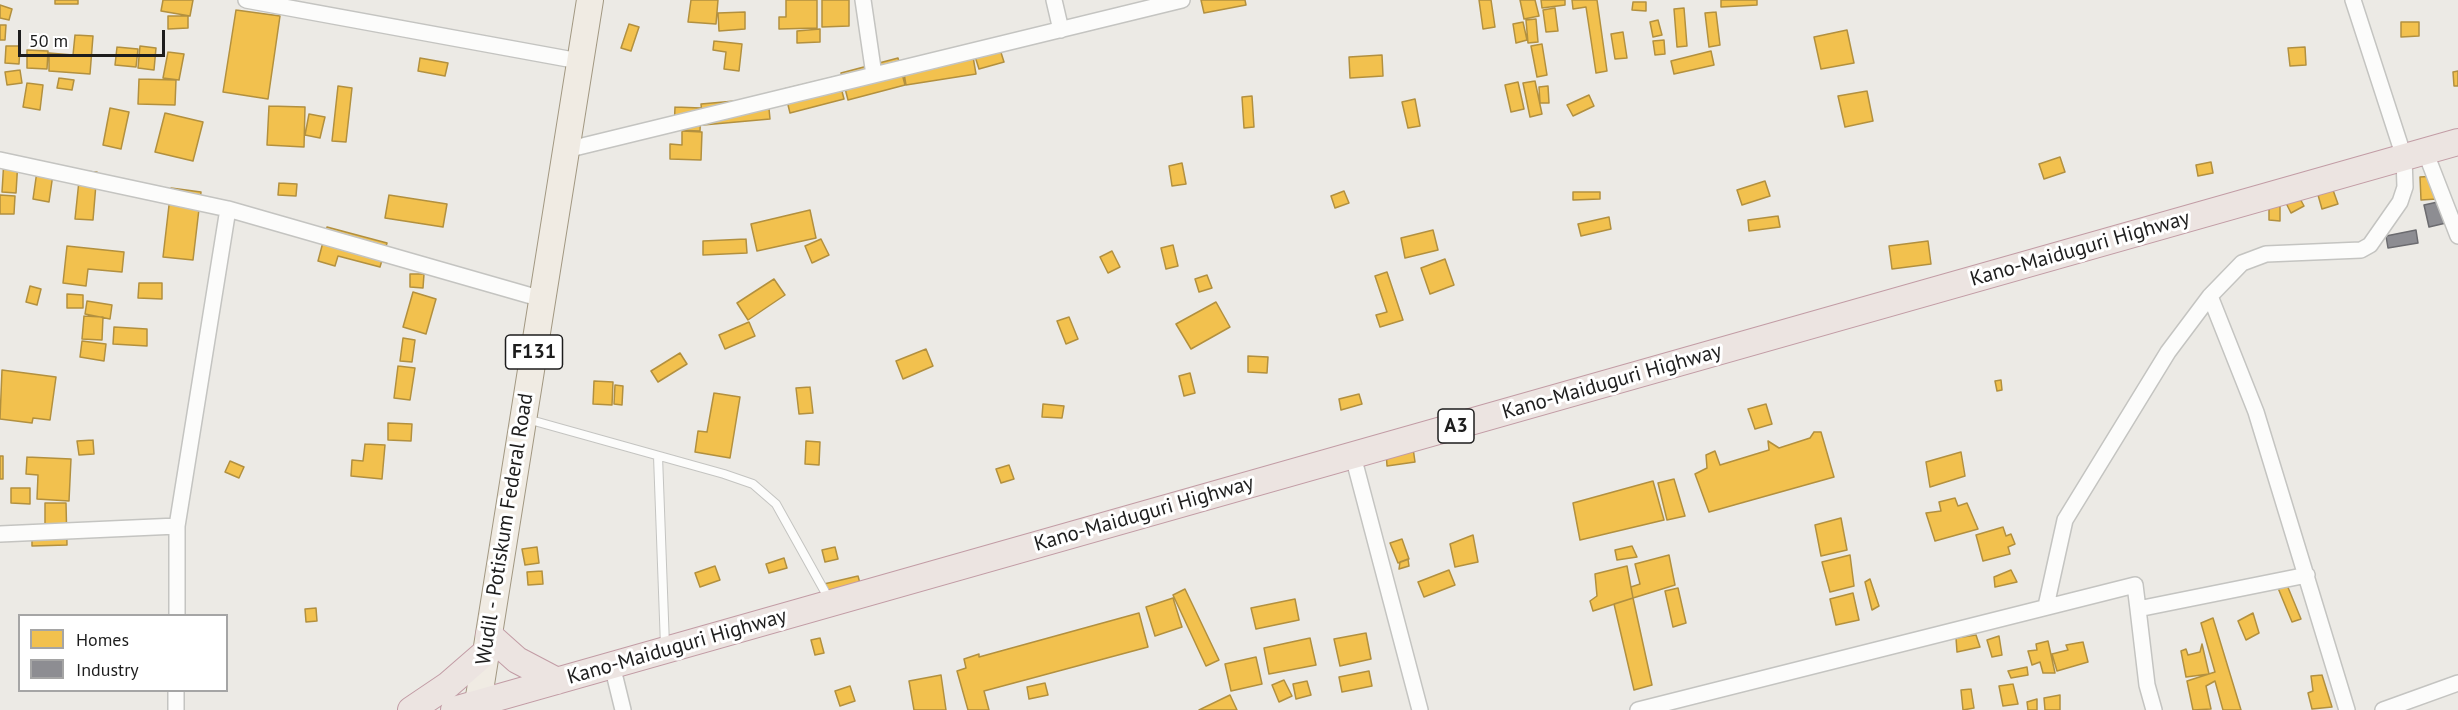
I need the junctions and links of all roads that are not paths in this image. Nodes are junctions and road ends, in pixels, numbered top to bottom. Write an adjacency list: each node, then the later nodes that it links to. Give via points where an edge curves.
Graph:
1 (246, 0): 9 (street)
2 (590, 0): 9 (main road, Wudil - Potiskum Federal Road / F131)
3 (863, 0): 10 (street)
4 (1054, 0): 8 (street)
5 (1182, 0): 7 (street)
6 (2353, 0): 13 (street)
7 (1135, 6): 8 (street)
8 (1061, 30): 10 (street)
9 (579, 61): 12 (main road, Wudil - Potiskum Federal Road / F131)
10 (874, 75): 12 (street)
11 (2458, 142): 13 (highway, Kano-Maiduguri Highway / A3)
12 (566, 150): 18 (main road, Wudil - Potiskum Federal Road / F131)
13 (2415, 154): 16 (street); 17 (street, via 2400,202 2370,245 2361,250 2266,254 2242,263); 21 (highway, Kano-Maiduguri Highway / A3)
14 (0, 160): 15 (street)
15 (228, 209): 18 (street); 22 (street)
16 (2458, 236)
17 (2210, 296): 24 (street, via 2256,412); 26 (street, via 2168,352 2065,520)
18 (542, 299): 19 (main road, Wudil - Potiskum Federal Road / F131)
19 (523, 418): 20 (lane); 29 (main road, Wudil - Potiskum Federal Road / F131)
20 (658, 456): 25 (lane, via 753,484 776,504); 30 (lane)
21 (1353, 456): 25 (highway, Kano-Maiduguri Highway / A3); 39 (street)
22 (177, 526): 23 (street); 28 (street)
23 (0, 534)
24 (2307, 575): 27 (street); 42 (street)
25 (831, 603): 30 (highway, Kano-Maiduguri Highway / A3)
26 (2046, 606): 27 (street, via 2135,585); 40 (street)
27 (2138, 609): 41 (street, via 2147,685)
28 (177, 614)
29 (488, 644): 32 (highway); 35 (main road, Wudil - Potiskum Federal Road / F131); 37 (highway, via 447,685)
30 (666, 650): 31 (highway, Kano-Maiduguri Highway / A3)
31 (612, 665): 32 (highway, Kano-Maiduguri Highway / A3); 38 (street)
32 (557, 681): 35 (highway, Kano-Maiduguri Highway / A3)
33 (2458, 683): 43 (street)
34 (176, 692): 36 (street)
35 (466, 707)
36 (176, 710)
37 (411, 710)
38 (623, 710)
39 (1420, 710)
40 (1638, 710)
41 (2154, 710)
42 (2347, 710)
43 (2383, 710)

